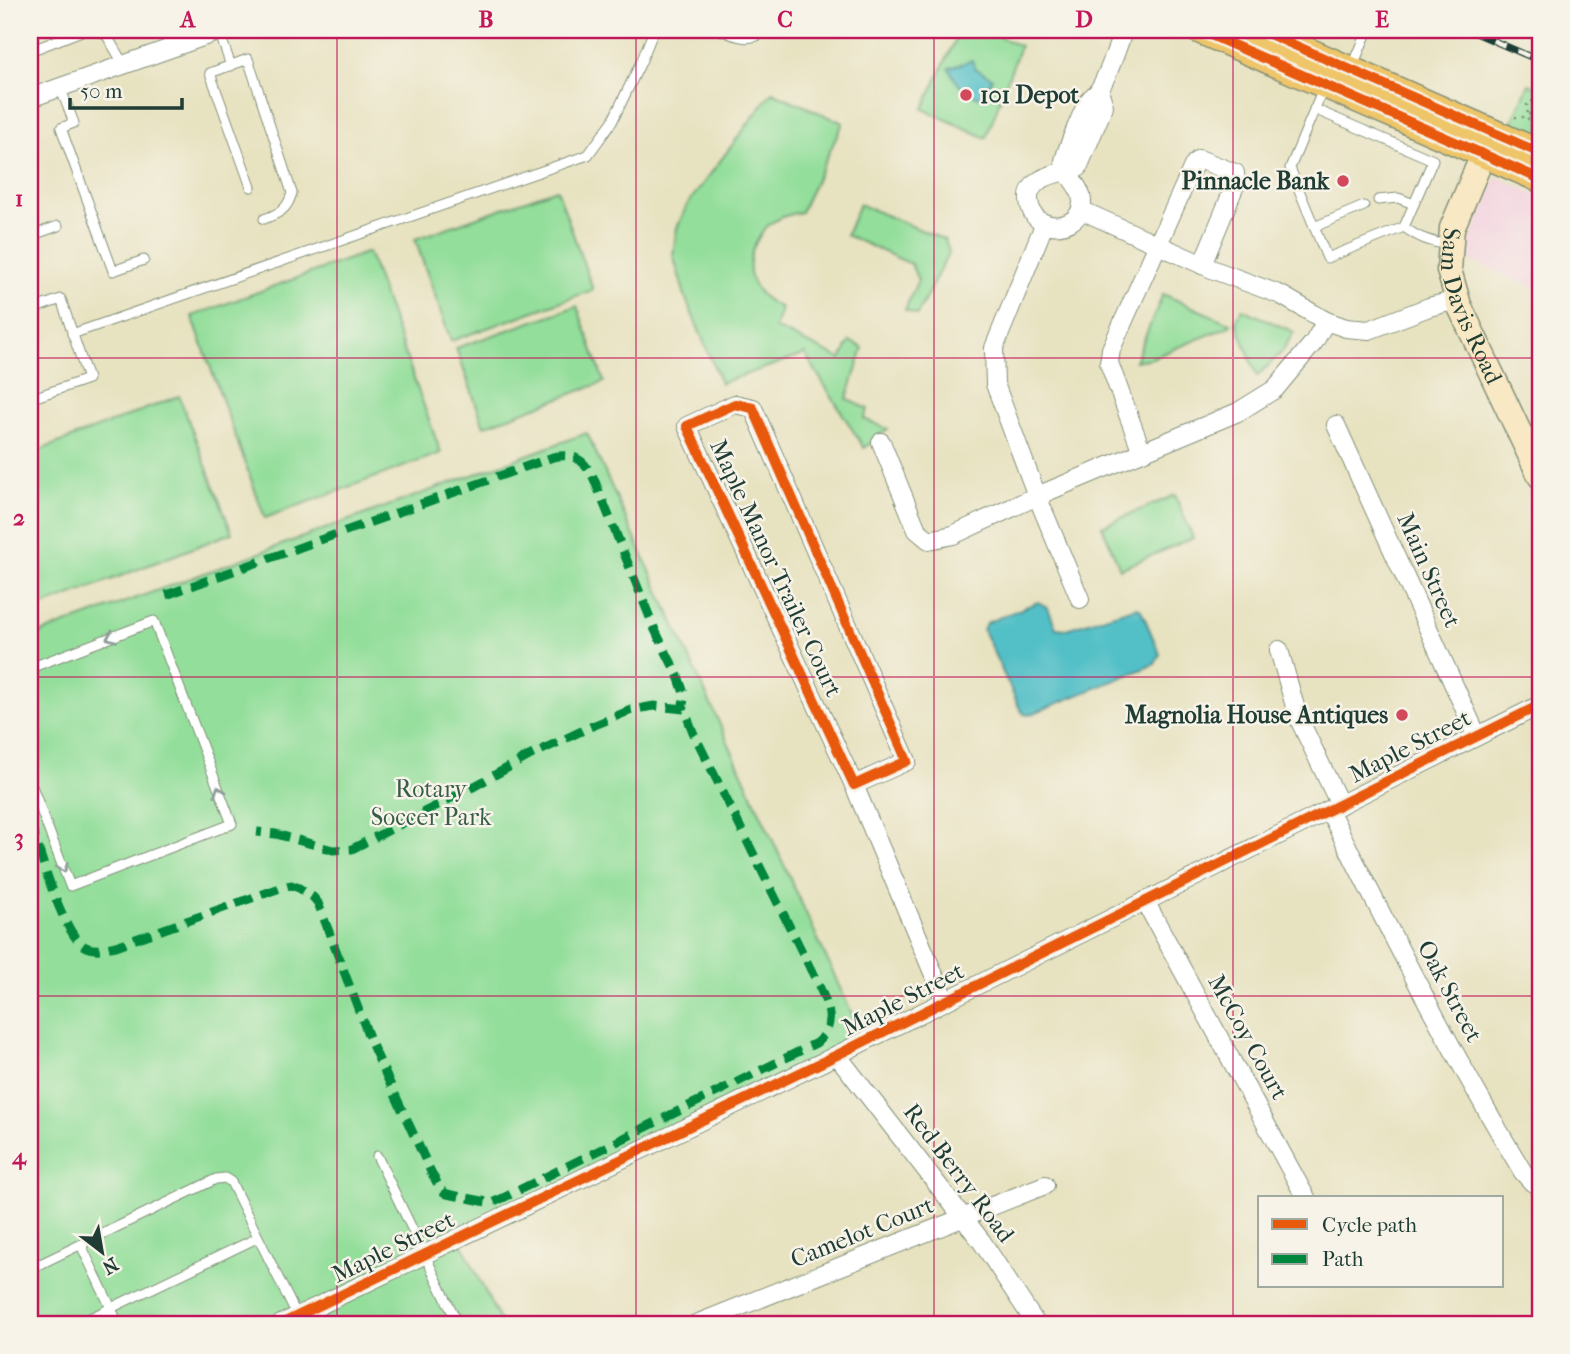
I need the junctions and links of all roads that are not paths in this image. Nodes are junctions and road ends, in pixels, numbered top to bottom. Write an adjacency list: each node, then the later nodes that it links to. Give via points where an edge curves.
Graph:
1 (84, 30): 13 (lane)
2 (97, 30): 14 (lane, via 107,36)
3 (164, 30): 12 (lane)
4 (220, 30): 12 (street); 15 (lane)
5 (654, 30): 43 (lane, via 612,122 587,155)
6 (720, 30): 7 (lane, via 752,38)
7 (766, 30)
8 (1124, 30): 23 (street, via 1063,159)
9 (1199, 30): 17 (main road)
10 (1260, 30): 16 (main road)
11 (1368, 30): 16 (lane)
12 (172, 48): 14 (street)
13 (30, 51)
14 (124, 65): 18 (street)
15 (231, 65): 25 (lane, via 210,73); 30 (lane, via 248,59 292,192 282,212)
16 (1351, 70): 21 (main road)
17 (1324, 85): 20 (lane); 21 (main road)
18 (60, 88): 19 (street); 38 (lane, via 74,123 61,128 113,271)
19 (30, 98)
20 (1314, 109): 27 (lane, via 1433,160); 33 (lane, via 1290,168)
21 (1488, 143): 22 (main road); 24 (main road); 36 (street, Sam Davis Road, via 1452,228)
22 (1540, 153)
23 (1066, 172): 29 (street, via 1078,185); 31 (street, via 1052,173 1029,190 1033,215)
24 (1540, 179)
25 (251, 187)
26 (1378, 200): 27 (lane, via 1398,198)
27 (1414, 204): 34 (lane)
28 (1364, 206): 33 (lane)
29 (1081, 211): 31 (street, via 1060,225); 37 (street)
30 (264, 219)
31 (1044, 225): 49 (street, via 994,348 995,384)
32 (58, 226): 35 (lane)
33 (1314, 227): 34 (lane, via 1327,258)
34 (1404, 227): 36 (lane, via 1429,242)
35 (30, 236)
36 (1451, 245): 40 (street, Sam Davis Road, via 1449,270)
37 (1158, 246): 39 (street); 39 (street, via 1194,163 1199,159 1235,173 1236,183); 47 (street, via 1111,349 1109,363)
38 (144, 260)
39 (1202, 265): 42 (street, via 1281,295)
40 (1457, 300): 42 (street, via 1369,330); 48 (street, Sam Davis Road)
41 (30, 310): 43 (lane, via 61,299)
42 (1326, 321): 47 (street, via 1275,389 1238,412)
43 (72, 334): 44 (lane, via 88,379)
44 (30, 399)
45 (1336, 425): 54 (street, Main Street)
46 (881, 442): 49 (street, via 917,530 929,540 953,535)
47 (1142, 452): 49 (street)
48 (1539, 469)
49 (1037, 496): 50 (street)
50 (1080, 599)
51 (1279, 650): 57 (street, Oak Street, via 1298,717)
52 (30, 668): 55 (lane, one-way to 52, via 71,886 232,824 154,621)
53 (1540, 705): 54 (street, Maple Street)
54 (1477, 736): 57 (street, Maple Street)
55 (30, 781)
56 (854, 785): 56 (street, Maple Manor Trailer Court, via 687,426 735,404 753,408 907,761); 59 (street, Maple Manor Trailer Court)
57 (1334, 807): 58 (street, Maple Street); 63 (street, Oak Street, via 1408,968 1523,1172)
58 (1145, 901): 59 (street, Maple Street); 64 (street, McCoy Court)
59 (945, 1001): 60 (street, Maple Street)
60 (837, 1055): 65 (street, Red Berry Road); 68 (street, Maple Street)
61 (377, 1156): 68 (lane)
62 (1045, 1185): 65 (street, Camelot Court)
63 (1540, 1187)
64 (1305, 1196)
65 (964, 1217): 75 (street, Camelot Court); 76 (street, Red Berry Road)
66 (257, 1238): 67 (lane, via 225,1178); 70 (lane); 71 (lane)
67 (81, 1245): 69 (lane); 70 (lane)
68 (426, 1254): 71 (street, Maple Street); 74 (lane)
69 (30, 1269)
70 (111, 1308): 72 (lane); 73 (lane)
71 (289, 1320)
72 (78, 1324)
73 (118, 1324)
74 (458, 1324)
75 (696, 1324)
76 (1036, 1324)

